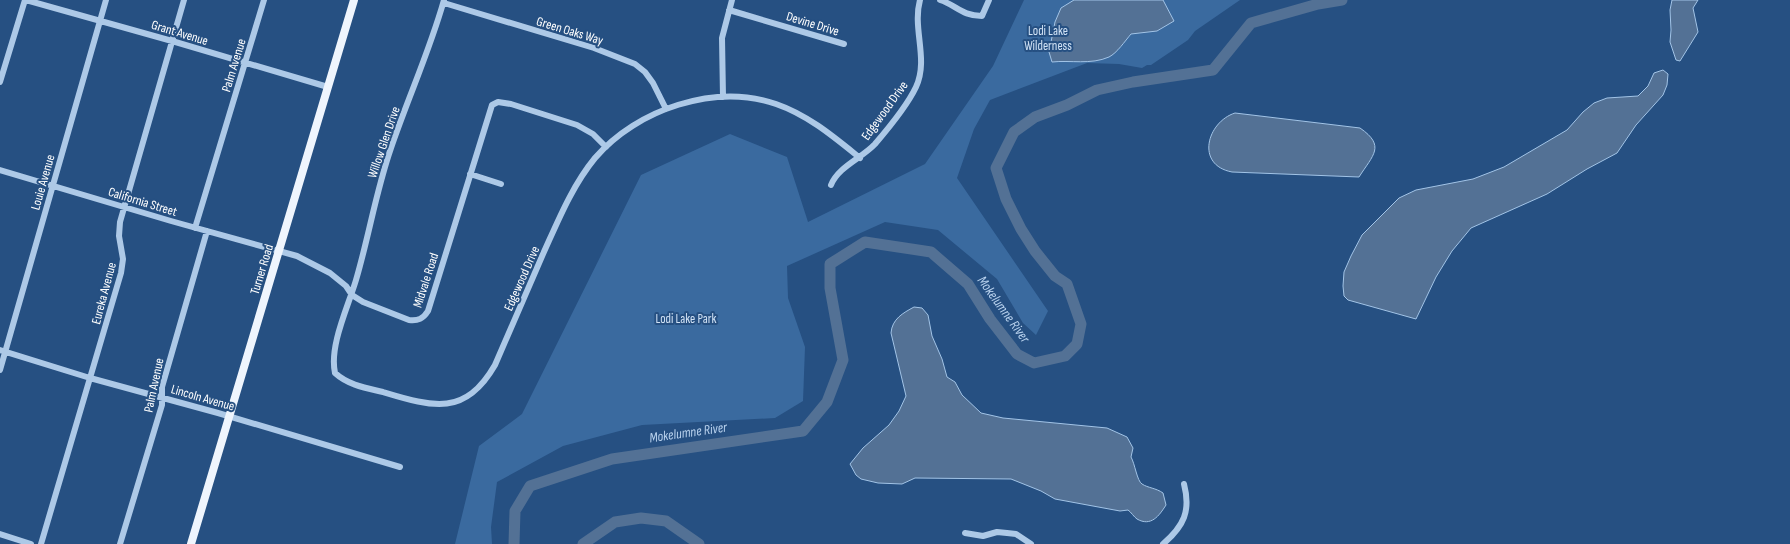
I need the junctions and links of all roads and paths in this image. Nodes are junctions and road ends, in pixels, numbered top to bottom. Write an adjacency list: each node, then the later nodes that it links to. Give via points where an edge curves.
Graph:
1 (25, 0): 12 (street, Grant Avenue); 16 (street)
2 (106, 0): 12 (street, Louie Avenue)
3 (184, 0): 13 (street, Eureka Avenue)
4 (264, 0): 15 (street, Palm Avenue)
5 (354, 0): 17 (main road, Turner Road)
6 (732, 0): 11 (street)
7 (920, 0): 21 (street, Edgewood Drive, via 917,28 922,61 916,86 875,144)
8 (940, 0): 9 (street, via 948,2 958,11 982,16)
9 (989, 0)
10 (444, 1): 19 (street, Green Oaks Way, via 594,48 635,64 653,83); 31 (street, Willow Glen Drive, via 386,164)
11 (729, 10): 14 (street, Devine Drive); 18 (street, via 722,38)
12 (100, 20): 13 (street, Grant Avenue); 25 (street, Louie Avenue)
13 (172, 41): 15 (street, Grant Avenue); 27 (street, Eureka Avenue)
14 (844, 44)
15 (245, 63): 17 (street, Grant Avenue); 28 (street, Palm Avenue)
16 (0, 82)
17 (328, 87): 30 (main road, Turner Road)
18 (723, 97): 19 (street, Edgewood Drive); 21 (street, Edgewood Drive, via 755,99 776,104 799,114 829,132)
19 (666, 109): 20 (street, Edgewood Drive, via 647,117)
20 (606, 147): 23 (street, Midvale Road, via 577,125 498,102 490,108); 31 (street, Edgewood Drive, via 584,174 561,214 495,365 488,377 468,396 444,405 434,405 414,402 341,379 335,373 333,363)
21 (860, 158): 26 (street, Edgewood Drive, via 838,173)
22 (0, 170): 25 (street, California Street)
23 (470, 174): 24 (street); 31 (street, Midvale Road, via 425,316 416,321 409,320)
24 (501, 184)
25 (53, 185): 27 (street, California Street); 32 (street, Louie Avenue)
26 (831, 185)
27 (125, 207): 28 (street, California Street); 34 (street, Eureka Avenue, via 119,227 123,254 121,273)
28 (195, 228): 29 (street, California Street)
29 (207, 231): 30 (street, California Street); 35 (street, Palm Avenue, via 162,386)
30 (279, 252): 31 (street, via 297,256 330,273 346,286); 36 (main road, Turner Road)
31 (352, 295)
32 (3, 350): 33 (street, Louie Avenue); 34 (street, Lincoln Avenue)
33 (0, 370)
34 (90, 378): 35 (street, Lincoln Avenue); 42 (street, Eureka Avenue)
35 (162, 396): 36 (street, Lincoln Avenue); 43 (street, Palm Avenue, via 162,405)
36 (229, 416): 37 (street, Lincoln Avenue); 44 (main road, Turner Road)
37 (400, 467)
38 (1184, 484): 46 (street, via 1187,496 1183,522 1177,533)
39 (965, 533): 45 (street, via 983,536 997,532 1016,534)
40 (0, 534): 41 (street)
41 (31, 544)
42 (41, 544)
43 (120, 544)
44 (191, 544)
45 (1031, 544)
46 (1163, 544)

